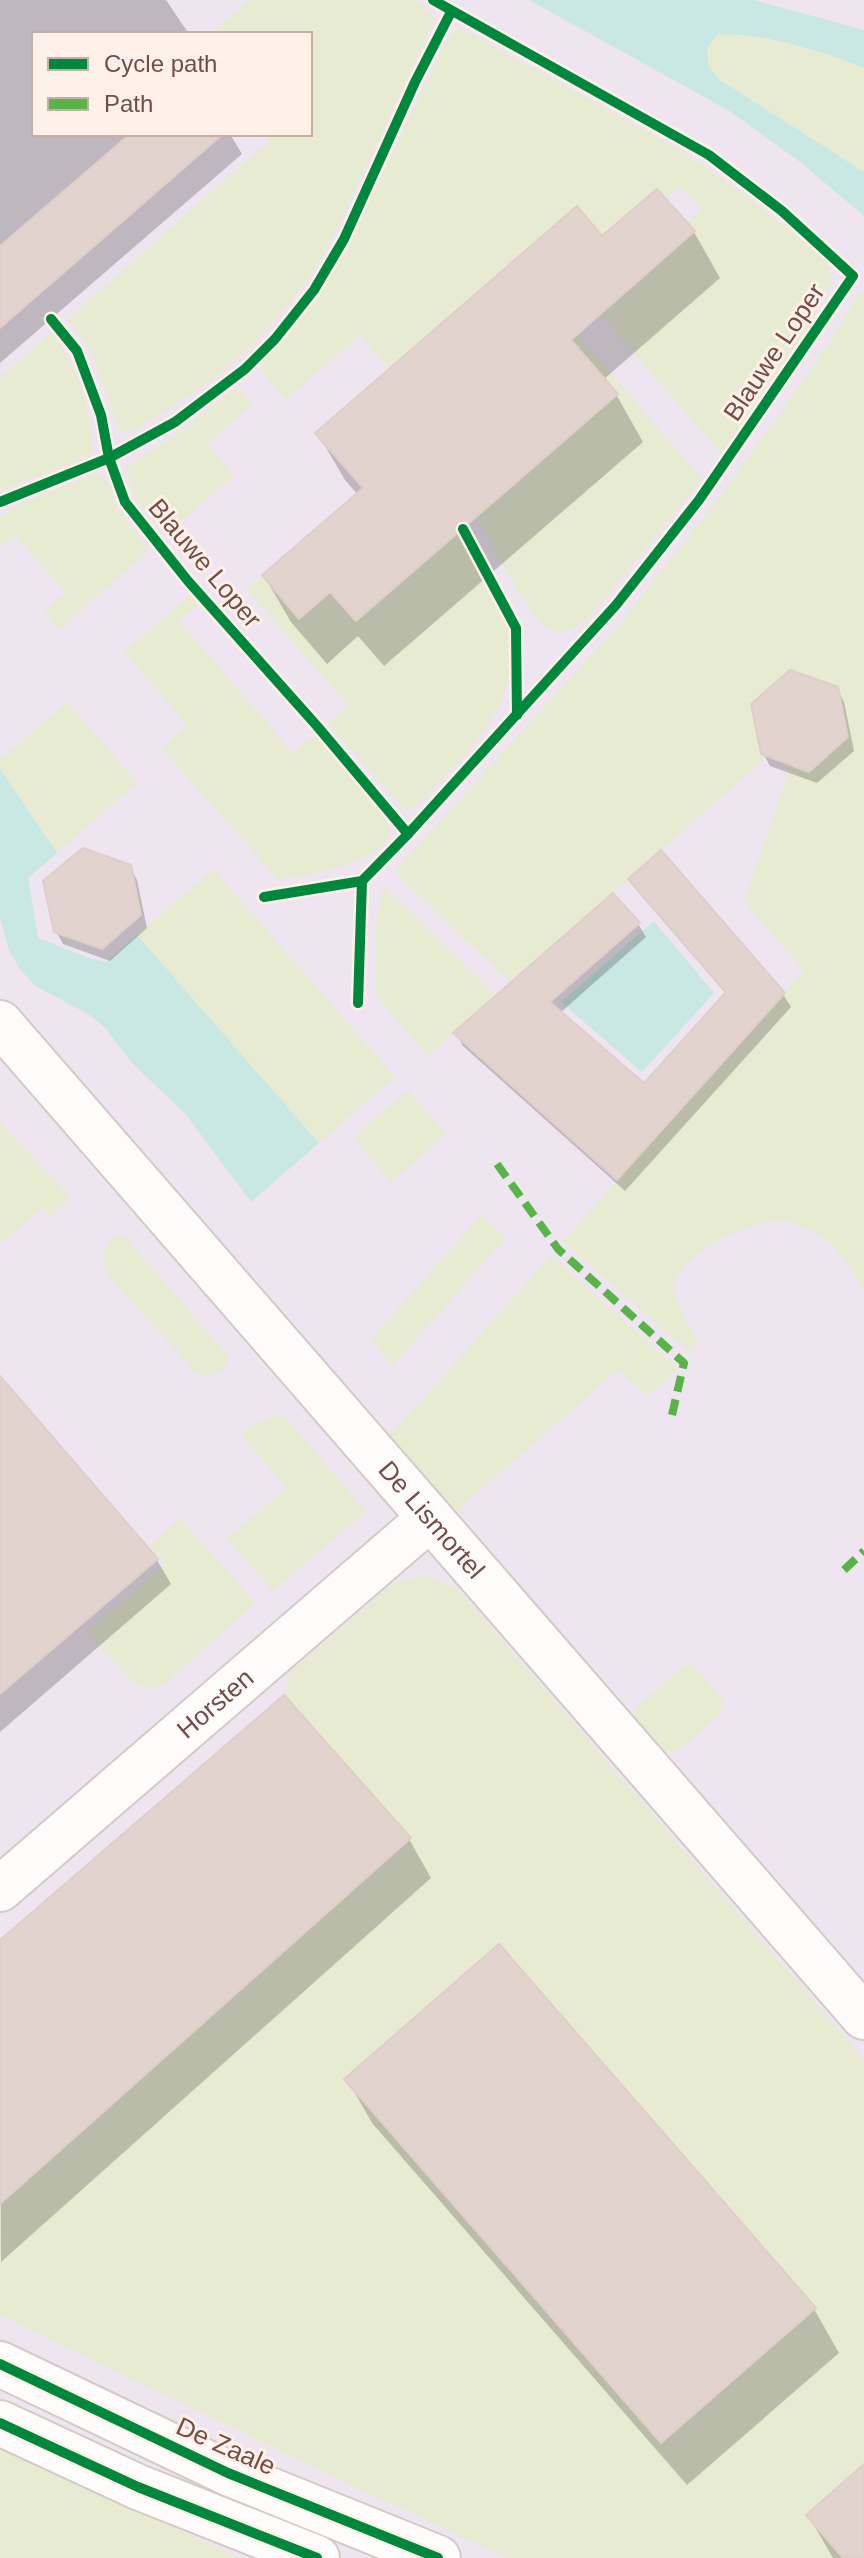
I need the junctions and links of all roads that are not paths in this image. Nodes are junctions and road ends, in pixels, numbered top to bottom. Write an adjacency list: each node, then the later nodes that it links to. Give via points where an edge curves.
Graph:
1 (5, 1038): 2 (street, De Lismortel)
2 (430, 1518): 3 (street, Horsten); 4 (street, De Lismortel)
3 (0, 1889)
4 (864, 2017)
5 (0, 2364): 8 (street, De Zaale, via 228,2473)
6 (0, 2423): 7 (street, via 138,2487)
7 (317, 2558)
8 (438, 2558)

